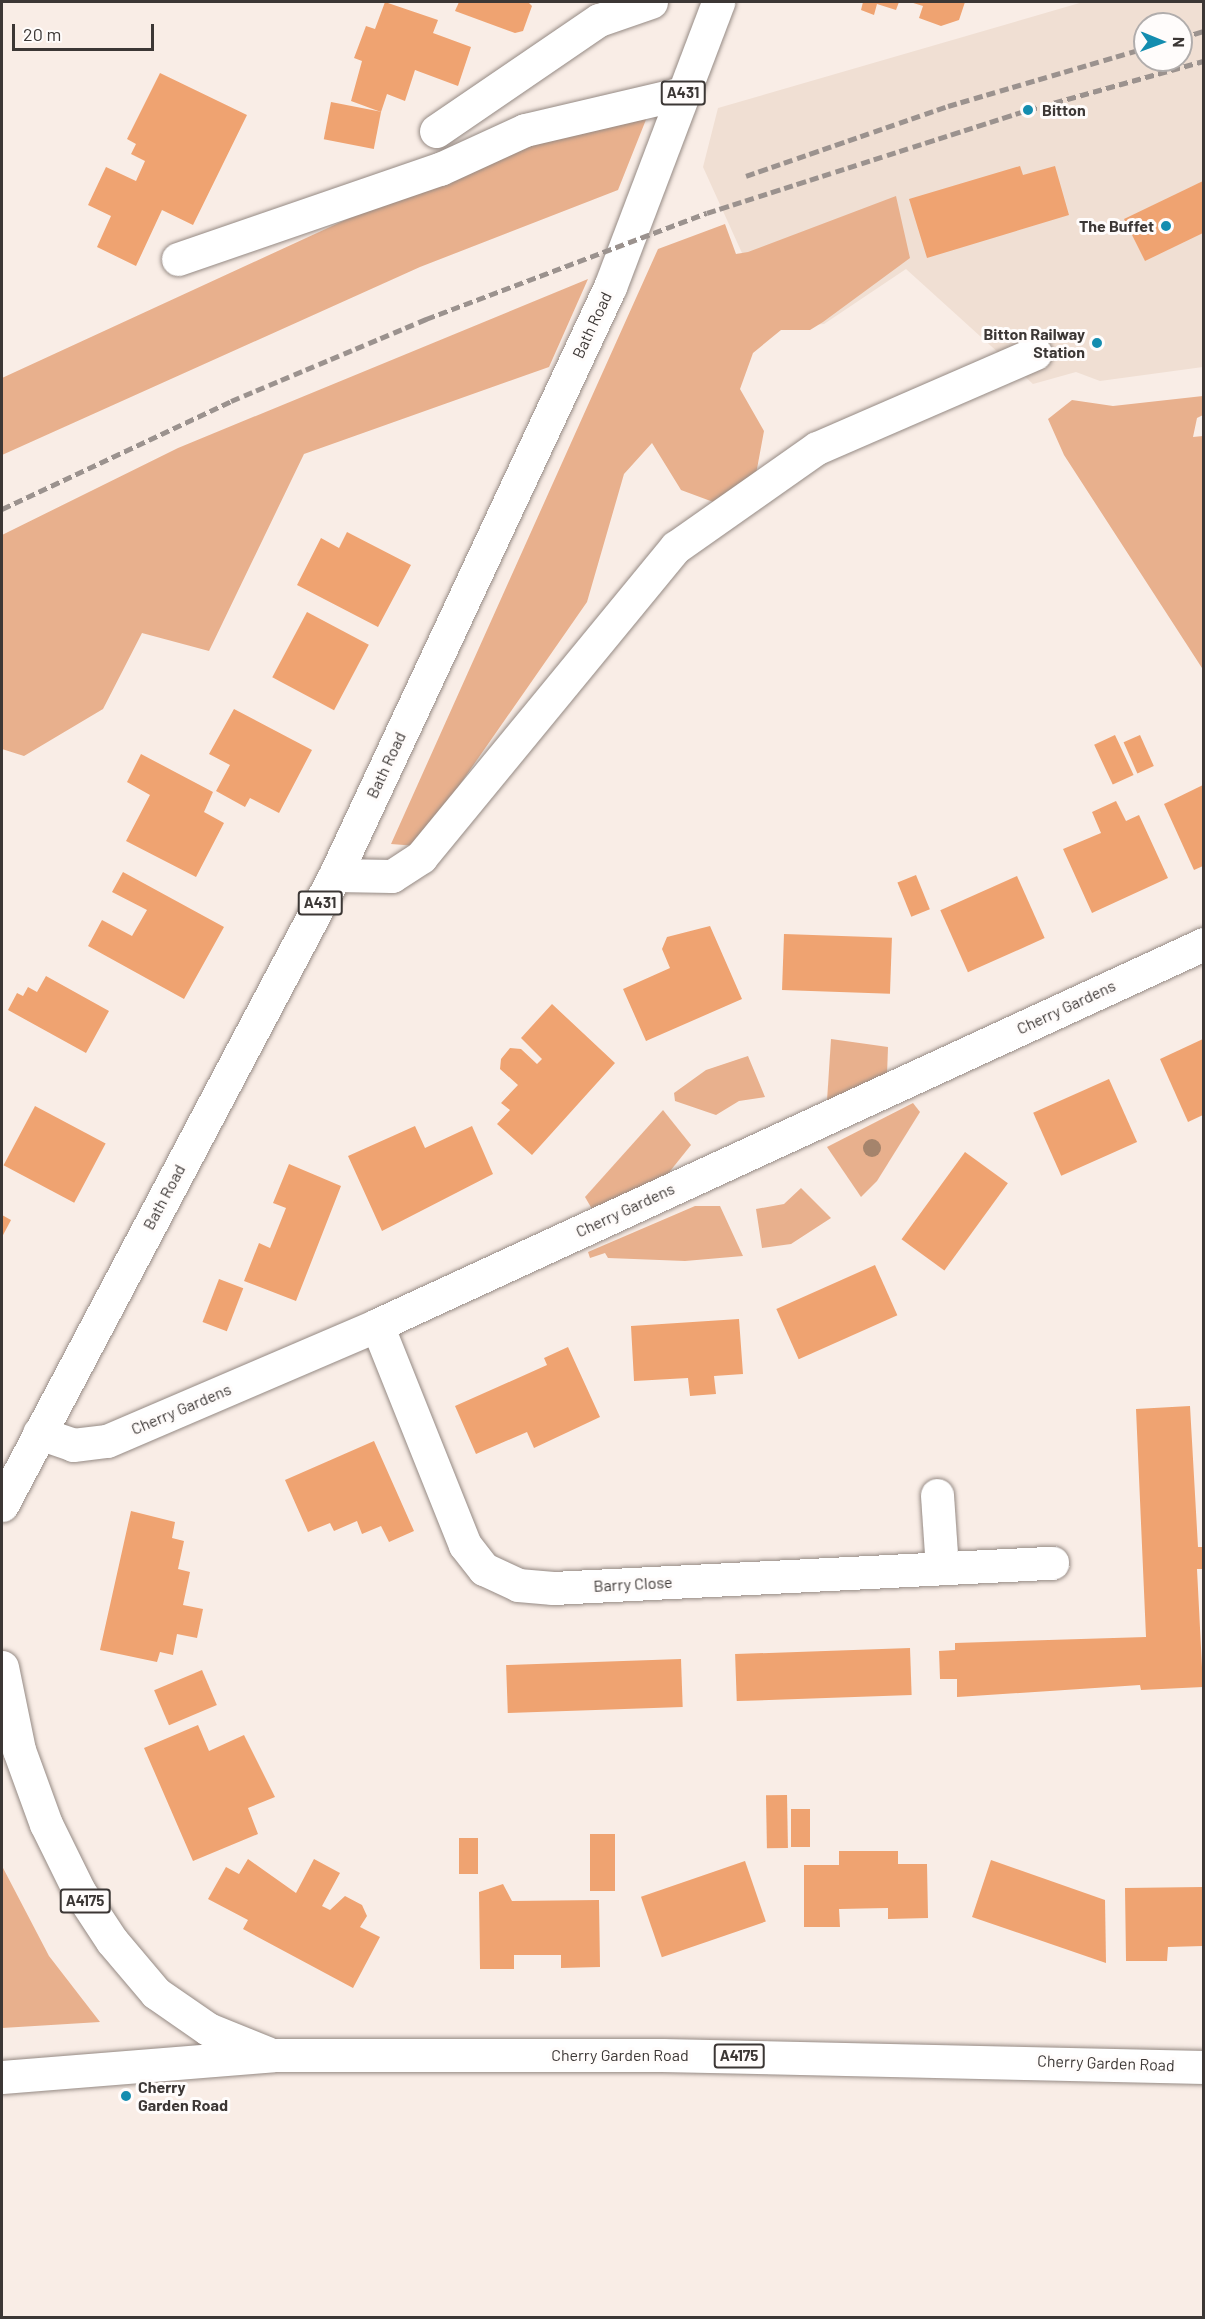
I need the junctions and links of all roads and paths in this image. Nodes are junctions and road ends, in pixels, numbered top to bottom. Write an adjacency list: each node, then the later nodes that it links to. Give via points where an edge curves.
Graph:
1 (651, 2): 4 (main road, via 599,20)
2 (718, 2): 3 (main road, Bath Road / A431)
3 (683, 93): 5 (main road, via 525,130 440,169); 7 (main road, Bath Road / A431, via 610,287)
4 (436, 131)
5 (178, 259)
6 (1035, 353): 7 (main road, via 817,448 676,547 421,858 392,876)
7 (335, 875): 10 (main road, Bath Road / A431)
8 (1203, 944): 9 (main road, Cherry Gardens)
9 (377, 1325): 10 (main road, Cherry Gardens, via 107,1441 73,1445); 14 (main road, Barry Close, via 465,1545 484,1569 518,1585 553,1588)
10 (39, 1433): 12 (main road, Bath Road / A431)
11 (937, 1495): 14 (main road)
12 (2, 1505)
13 (1052, 1563): 14 (main road, Barry Close)
14 (942, 1569)
15 (2, 1666): 16 (main road, A4175, via 19,1750 46,1824 79,1891 112,1941 156,1993 208,2029)
16 (273, 2055): 17 (main road, Cherry Garden Road / A4175, via 662,2055); 18 (main road, Cherry Garden Road / A4175)
17 (1203, 2067)
18 (2, 2077)

